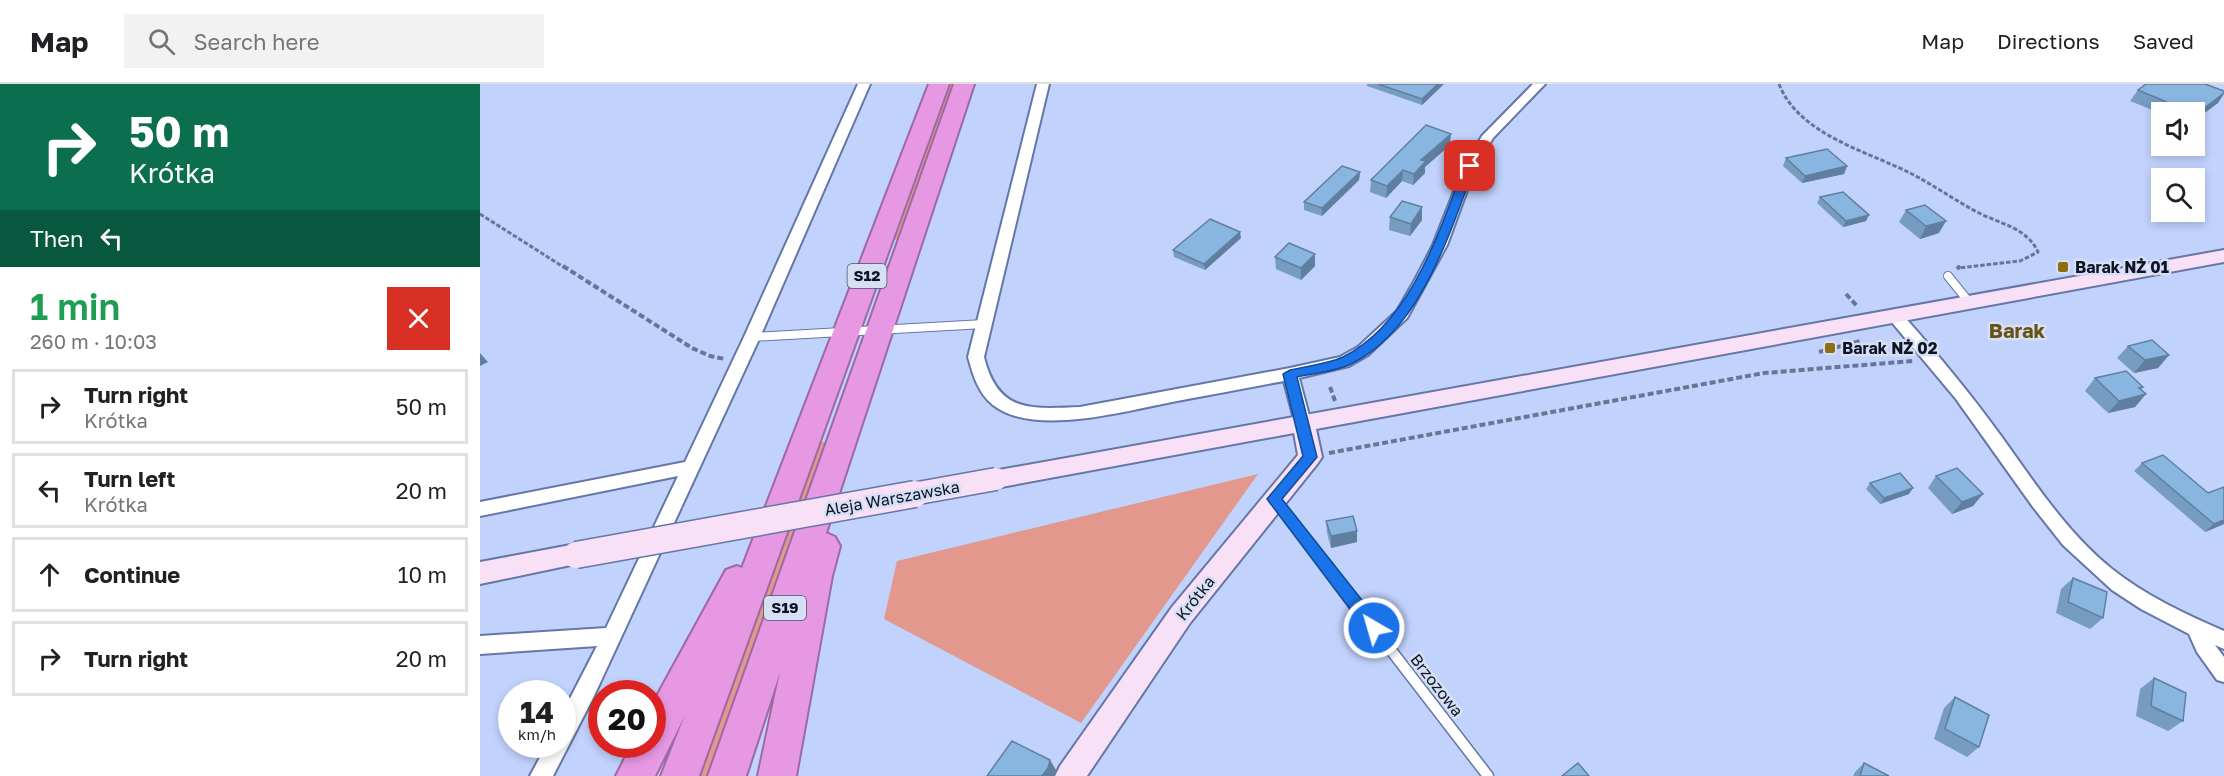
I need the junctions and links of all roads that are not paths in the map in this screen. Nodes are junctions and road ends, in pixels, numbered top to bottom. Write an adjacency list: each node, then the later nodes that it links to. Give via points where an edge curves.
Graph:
1 (864, 84): 13 (street)
2 (939, 84): 12 (highway, S12)
3 (964, 84): 11 (highway, S12)
4 (1043, 84): 10 (street)
5 (1539, 84): 14 (street, via 1488,136 1470,166 1440,245 1402,314 1380,338 1344,362)
6 (2224, 256): 8 (street, Aleja Warszawska)
7 (1948, 276): 8 (lane)
8 (1969, 302): 9 (street, Aleja Warszawska)
9 (1895, 316): 15 (street, Aleja Warszawska); 22 (street, via 1933,359 2070,540 2105,574 2133,594)
10 (984, 324): 11 (lane); 14 (street, via 976,357 979,378 998,399 1023,412 1080,413)
11 (880, 330): 12 (lane); 16 (highway, S12)
12 (846, 332): 13 (lane); 18 (highway, S12)
13 (752, 337): 17 (street)
14 (1290, 374): 15 (street)
15 (1303, 423): 19 (street, Krótka, via 1310,457); 21 (street, Aleja Warszawska, bridge)
16 (842, 441): 34 (highway, S19); 35 (highway, S12, via 832,519 816,576)
17 (692, 467): 20 (street); 23 (street)
18 (795, 469): 28 (highway, S12); 33 (highway, S19)
19 (1274, 499): 36 (street, Krótka, via 1181,615); 37 (lane, Brzozowa)
20 (480, 509)
21 (480, 573)
22 (2196, 628): 24 (street); 26 (street)
23 (611, 636): 25 (street); 27 (street)
24 (2224, 640)
25 (480, 645)
26 (2224, 673)
27 (576, 707)
28 (666, 716)
29 (551, 758): 31 (street)
30 (644, 758): 32 (highway, S12)
31 (541, 776)
32 (634, 776)
33 (680, 776)
34 (727, 776)
35 (777, 776)
36 (1070, 776)
37 (1488, 776)

